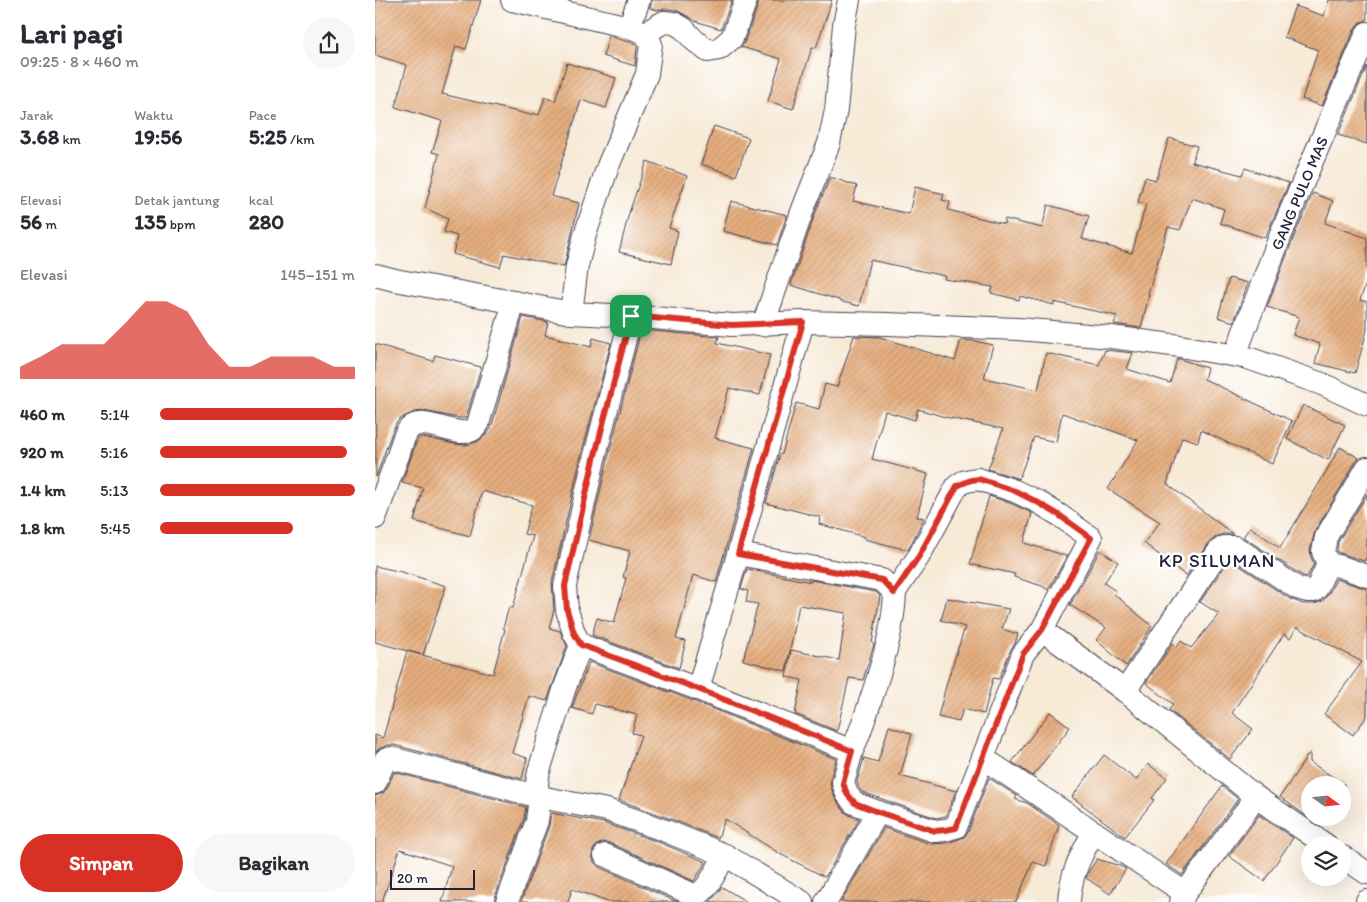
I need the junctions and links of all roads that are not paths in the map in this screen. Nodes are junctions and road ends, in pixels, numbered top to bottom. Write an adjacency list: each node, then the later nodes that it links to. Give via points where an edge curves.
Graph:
1 (512, 0): 5 (street)
2 (639, 0): 5 (street)
3 (747, 0): 5 (street, via 732,38 719,49 708,51 674,23 665,22)
4 (849, 0): 12 (street, via 829,143)
5 (637, 30): 9 (street, via 651,44 647,74 608,166 585,235)
6 (1367, 33): 13 (street, GANG PULO MAS, via 1283,229)
7 (375, 275): 8 (street)
8 (514, 302): 9 (street); 16 (street, via 478,424 469,432 423,424 411,427 403,440)
9 (571, 313): 10 (street)
10 (631, 316): 12 (street, via 732,325); 22 (street, via 565,586 567,610)
11 (803, 322): 12 (street); 13 (street, via 1018,328 1111,337); 17 (street)
12 (763, 324)
13 (1235, 355): 14 (street, via 1323,384)
14 (1367, 406)
15 (1367, 468): 18 (street, via 1326,537 1323,552)
16 (375, 518)
17 (738, 554): 20 (street, via 882,580); 23 (street)
18 (1328, 564): 19 (street); 24 (street, via 1317,588 1307,591 1297,588 1235,548 1224,547)
19 (1367, 576)
20 (894, 593): 21 (street, via 919,556 957,486 979,479 1037,502 1091,538); 25 (street, via 887,648)
21 (1042, 630): 24 (street); 26 (street, via 1023,654)
22 (581, 645): 23 (street); 28 (street, via 539,771)
23 (698, 689): 25 (street)
24 (1125, 691): 29 (street)
25 (852, 751): 30 (street, via 843,783 847,794 855,803)
26 (983, 758): 30 (street, via 956,828 935,831); 31 (street)
27 (375, 783): 28 (street, via 385,760 391,758)
28 (540, 797): 34 (street, via 607,810); 38 (street, via 534,832)
29 (1255, 797): 32 (street); 37 (street)
30 (878, 812): 40 (street)
31 (1094, 832): 37 (street); 41 (street, via 1073,875)
32 (1313, 836)
33 (605, 855): 34 (street, via 696,896 710,881)
34 (725, 855): 39 (street)
35 (1351, 862): 36 (street)
36 (1367, 873)
37 (1183, 897)
38 (507, 902)
39 (802, 902)
40 (826, 902)
41 (1069, 902)

